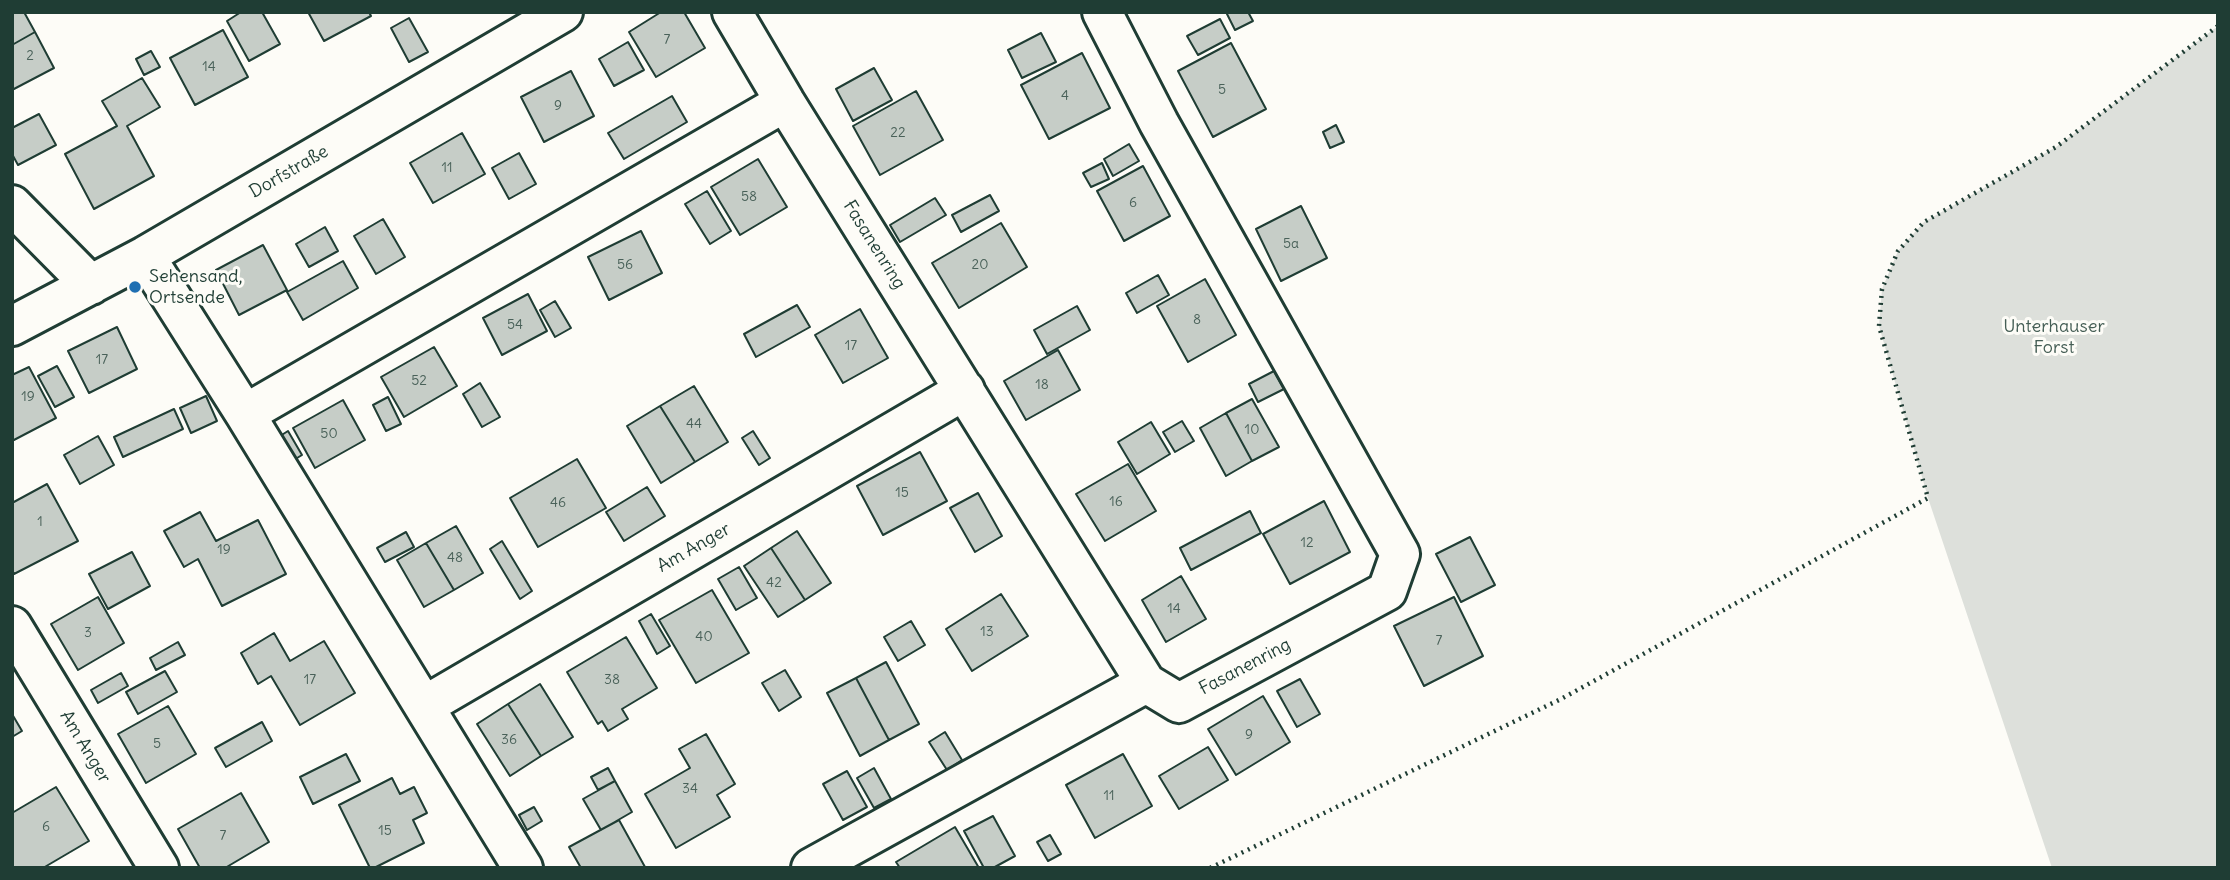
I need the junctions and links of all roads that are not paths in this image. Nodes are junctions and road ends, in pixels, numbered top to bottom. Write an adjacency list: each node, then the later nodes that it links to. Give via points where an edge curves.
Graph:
1 (563, 12): 6 (street, Dorfstraße)
2 (732, 12): 4 (street, Fasanenring)
3 (1102, 12): 12 (street, Fasanenring, via 1399,554 1387,591 1180,703)
4 (785, 102): 9 (street, Fasanenring); 10 (street)
5 (12, 205): 7 (street)
6 (145, 256): 7 (street, Dorfstraße); 10 (street)
7 (90, 285): 8 (street, Dorfstraße)
8 (12, 326)
9 (965, 390): 12 (street, Fasanenring); 13 (street, Am Anger)
10 (245, 414): 13 (street)
11 (12, 626): 14 (street, Am Anger)
12 (1146, 684): 16 (street)
13 (424, 706): 15 (street)
14 (159, 868)
15 (523, 868)
16 (811, 868)

